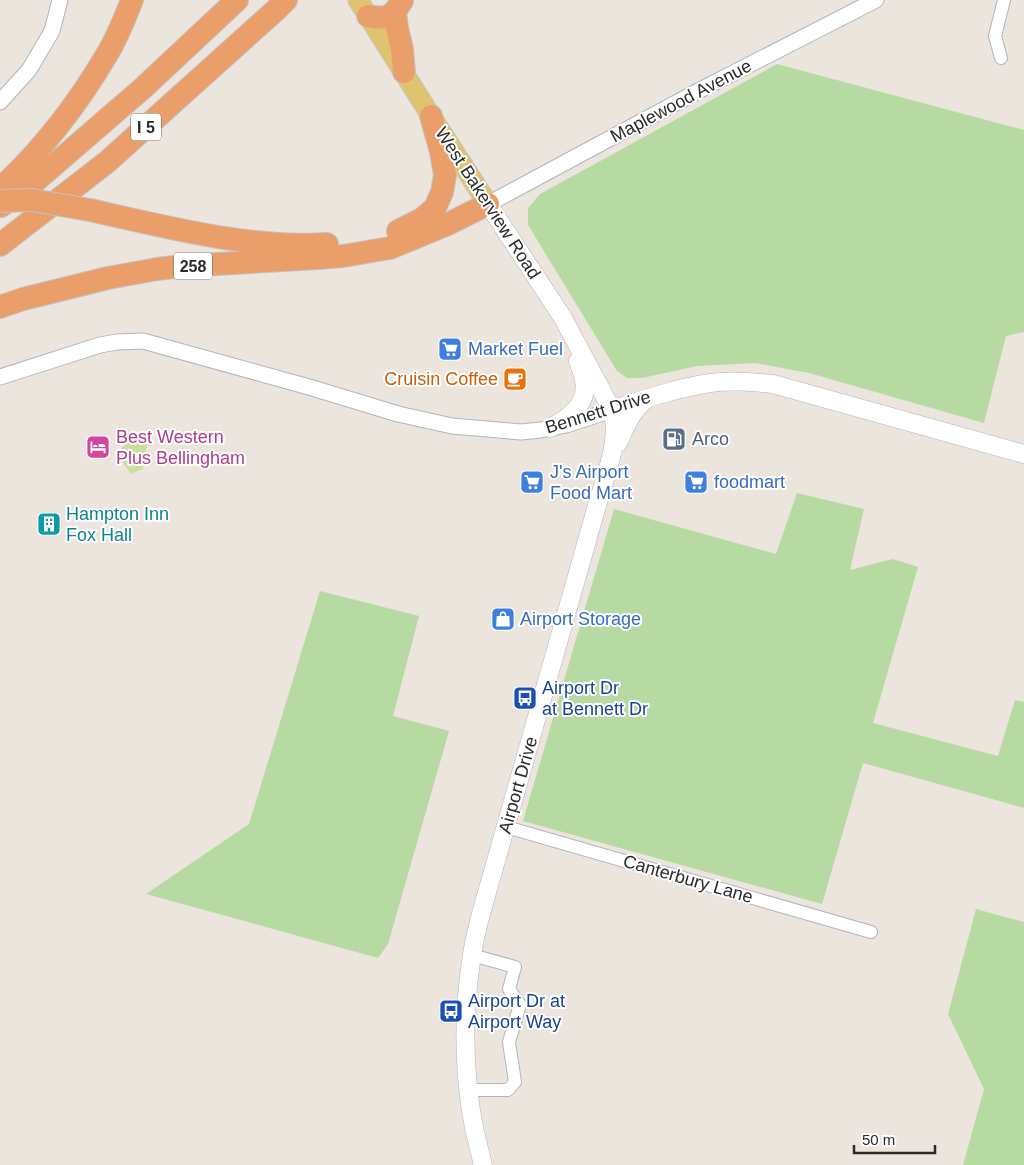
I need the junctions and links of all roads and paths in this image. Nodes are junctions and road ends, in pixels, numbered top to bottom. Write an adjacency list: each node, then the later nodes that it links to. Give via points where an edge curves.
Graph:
1 (60, 0): 11 (street, via 52,31 29,70)
2 (132, 0): 13 (highway, via 107,55 82,93 22,169)
3 (237, 0): 16 (highway, I 5, via 143,88 32,184)
4 (286, 0): 18 (highway, I 5, via 107,162)
5 (876, 0): 15 (street, Maplewood Avenue)
6 (1004, 0): 9 (street, via 995,36)
7 (399, 6): 8 (highway, via 389,16 381,18); 10 (highway, via 397,28)
8 (363, 8): 10 (main road, West Bakerview Road)
9 (1001, 58)
10 (404, 72): 12 (main road, West Bakerview Road)
11 (0, 102)
12 (431, 116): 15 (main road, West Bakerview Road); 17 (highway, via 445,176 442,192 435,208)
13 (0, 189)
14 (0, 201): 17 (highway, bridge, via 32,200 201,234 270,243 312,245 351,242)
15 (488, 204): 17 (highway); 19 (highway, 258, via 390,248 343,256 157,269 108,278); 20 (main road, West Bakerview Road)
16 (0, 207)
17 (398, 231)
18 (0, 245)
19 (0, 307)
20 (563, 318): 23 (main road, West Bakerview Road); 24 (main road, via 585,387 577,409 563,422)
21 (0, 377): 24 (street, Bennett Drive, via 100,345 143,341 398,414 452,426 521,432)
22 (652, 396): 23 (main road, Bennett Drive); 25 (main road, Bennett Drive, via 711,383 773,384); 26 (main road, via 634,412)
23 (612, 410): 24 (street, Bennett Drive, via 566,426); 26 (main road, Airport Drive, via 615,433)
24 (550, 428)
25 (1024, 454)
26 (609, 462): 27 (main road, Airport Drive)
27 (506, 826): 28 (street, Canterbury Lane); 29 (main road, Airport Drive)
28 (871, 932)
29 (472, 955): 30 (main road, Airport Drive, via 466,1027); 30 (street, via 515,967 509,989 520,1005 509,1042 515,1082 508,1090)
30 (469, 1090): 31 (main road, Airport Drive)
31 (483, 1165)

